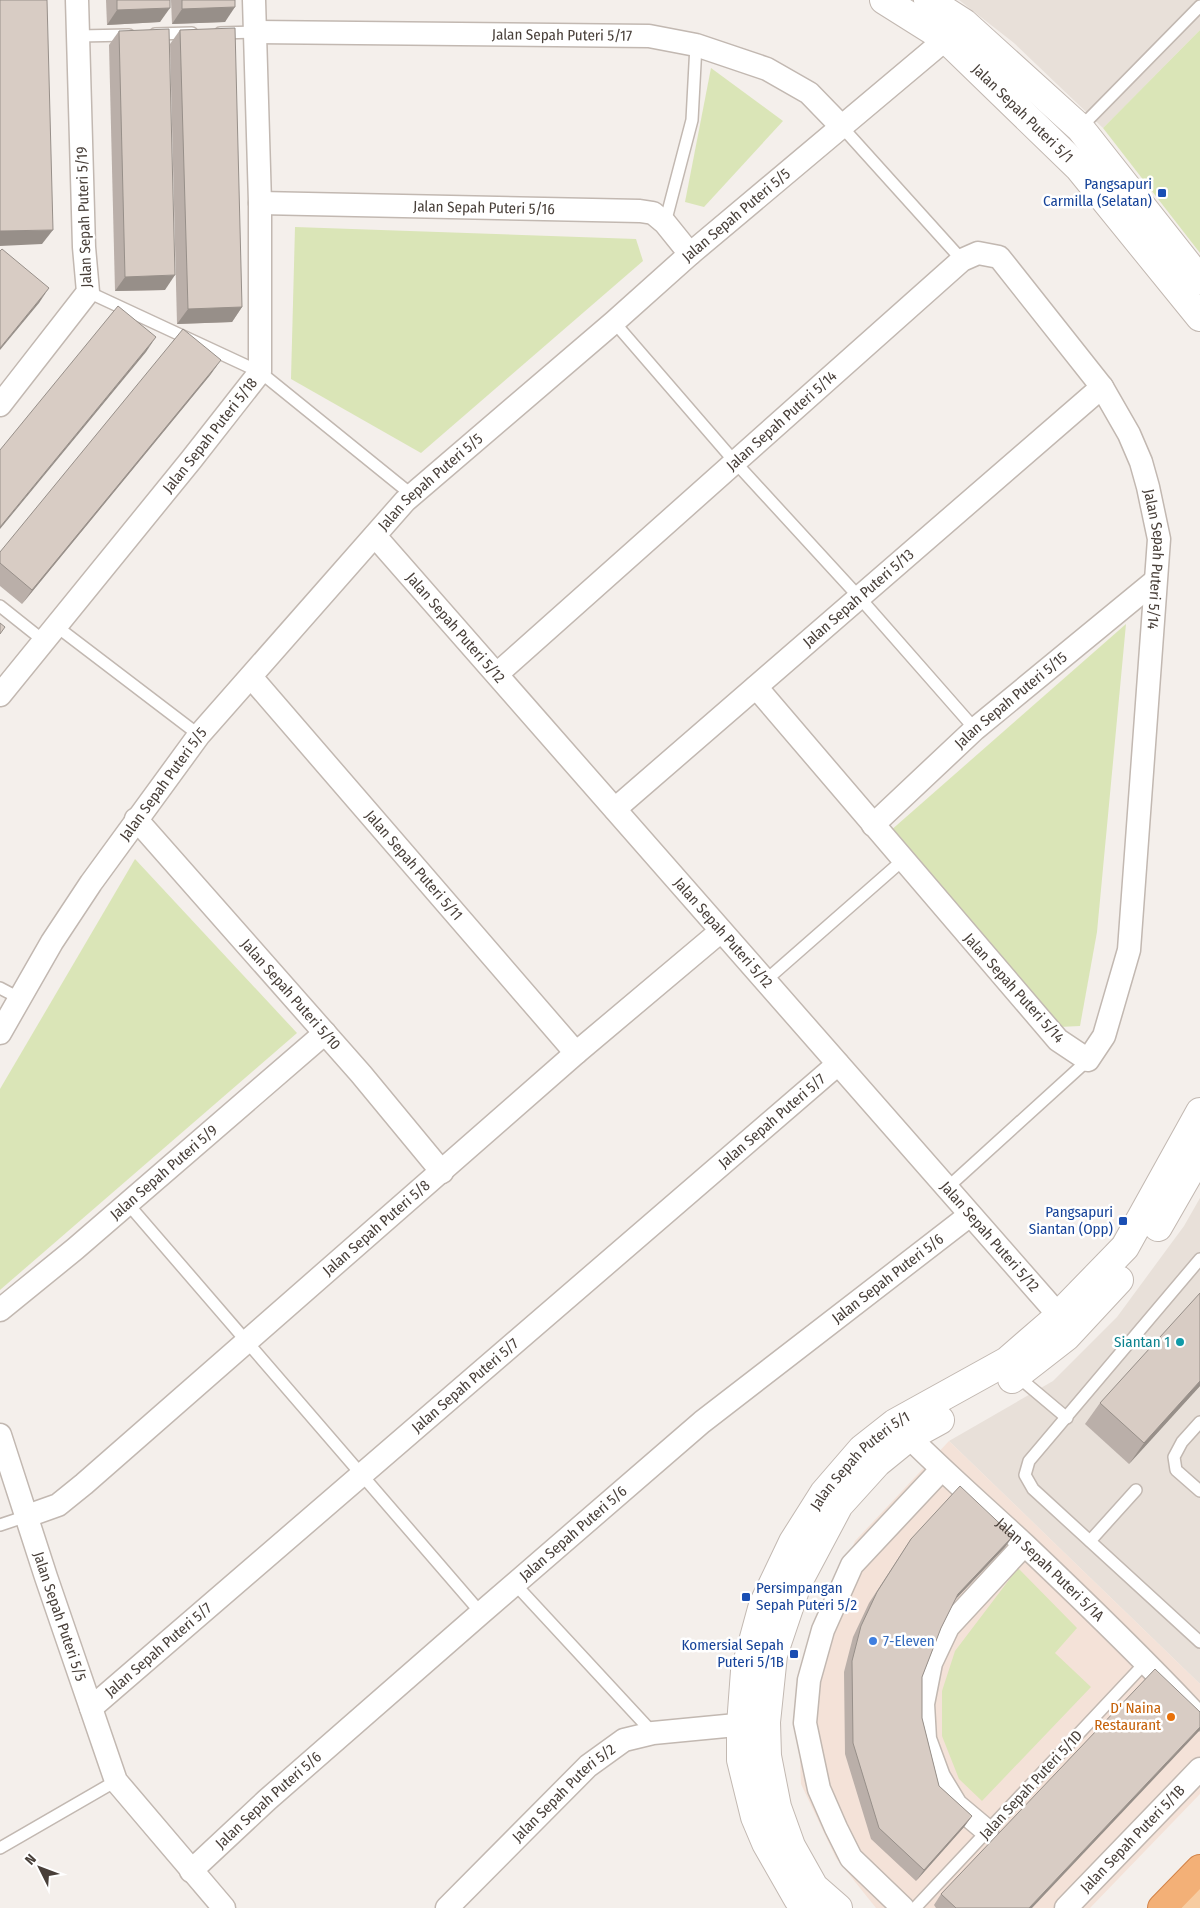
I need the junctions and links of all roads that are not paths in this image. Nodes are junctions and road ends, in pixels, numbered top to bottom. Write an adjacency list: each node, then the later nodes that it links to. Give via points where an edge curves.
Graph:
1 (77, 0): 8 (street, Jalan Sepah Puteri 5/19)
2 (254, 0): 7 (street, Jalan Sepah Puteri 5/18)
3 (884, 0): 6 (street, Jalan Sepah Puteri 5/1)
4 (928, 0): 6 (street)
5 (1200, 6): 11 (lane)
6 (955, 31): 10 (street, Jalan Sepah Puteri 5/5); 11 (street); 18 (street, Jalan Sepah Puteri 5/1, via 1079,168)
7 (256, 32): 8 (lane); 9 (street, Jalan Sepah Puteri 5/17, via 649,36); 12 (street, Jalan Sepah Puteri 5/18)
8 (79, 36): 17 (street, Jalan Sepah Puteri 5/19)
9 (696, 45): 10 (street, Jalan Sepah Puteri 5/17, via 767,69 809,93); 13 (lane, via 692,120)
10 (842, 128): 14 (street, Jalan Sepah Puteri 5/5); 15 (lane)
11 (1080, 128): 16 (street)
12 (260, 203): 13 (street, Jalan Sepah Puteri 5/16, via 640,212 653,213); 20 (street, Jalan Sepah Puteri 5/18)
13 (665, 223): 14 (street, Jalan Sepah Puteri 5/16)
14 (690, 254): 19 (street, Jalan Sepah Puteri 5/5)
15 (962, 260): 21 (street, Jalan Sepah Puteri 5/14, via 978,253 999,257); 23 (street, Jalan Sepah Puteri 5/14)
16 (1200, 280)
17 (88, 292): 20 (lane); 22 (street, Jalan Sepah Puteri 5/19)
18 (1200, 317)
19 (614, 322): 23 (lane); 24 (street, Jalan Sepah Puteri 5/5)
20 (260, 372): 24 (lane); 29 (street, Jalan Sepah Puteri 5/18)
21 (1102, 387): 26 (street, Jalan Sepah Puteri 5/14, via 1130,434 1148,487 1159,539); 27 (street, Jalan Sepah Puteri 5/13)
22 (0, 405)
23 (735, 462): 27 (lane); 30 (street, Jalan Sepah Puteri 5/14)
24 (412, 495): 25 (street, Jalan Sepah Puteri 5/5)
25 (375, 536): 30 (street, Jalan Sepah Puteri 5/12); 31 (street, Jalan Sepah Puteri 5/5)
26 (1156, 581): 34 (street, Jalan Sepah Puteri 5/15); 46 (street, Jalan Sepah Puteri 5/14, via 1129,950 1104,1036)
27 (859, 597): 32 (street, Jalan Sepah Puteri 5/13); 34 (lane)
28 (0, 606): 29 (lane)
29 (50, 633): 33 (street, Jalan Sepah Puteri 5/18); 35 (lane)
30 (497, 674): 36 (street, Jalan Sepah Puteri 5/12)
31 (251, 677): 35 (street, Jalan Sepah Puteri 5/5); 45 (street, Jalan Sepah Puteri 5/11)
32 (756, 687): 36 (street, Jalan Sepah Puteri 5/13); 38 (street, Jalan Sepah Puteri 5/14)
33 (0, 695)
34 (975, 729): 38 (street, Jalan Sepah Puteri 5/15)
35 (199, 735): 37 (street, Jalan Sepah Puteri 5/5)
36 (615, 809): 40 (street, Jalan Sepah Puteri 5/12)
37 (136, 820): 42 (street, Jalan Sepah Puteri 5/5, via 52,942); 44 (street, Jalan Sepah Puteri 5/10)
38 (873, 825): 39 (street, Jalan Sepah Puteri 5/14)
39 (902, 860): 41 (lane); 46 (street, Jalan Sepah Puteri 5/14, via 1058,1040)
40 (721, 931): 41 (street, Jalan Sepah Puteri 5/12); 45 (street, Jalan Sepah Puteri 5/8)
41 (765, 981): 47 (street, Jalan Sepah Puteri 5/12)
42 (10, 993): 43 (street, Jalan Sepah Puteri 5/5)
43 (0, 1033)
44 (325, 1033): 50 (street, Jalan Sepah Puteri 5/10); 52 (street, Jalan Sepah Puteri 5/9)
45 (576, 1053): 50 (street, Jalan Sepah Puteri 5/8)
46 (1088, 1060): 51 (lane)
47 (838, 1064): 51 (street, Jalan Sepah Puteri 5/12); 64 (street, Jalan Sepah Puteri 5/7)
48 (1200, 1112): 56 (street, Jalan Sepah Puteri 5/1, via 1125,1247)
49 (1200, 1154): 56 (street, via 1140,1258)
50 (442, 1172): 57 (street, Jalan Sepah Puteri 5/8)
51 (947, 1188): 53 (street, Jalan Sepah Puteri 5/12)
52 (128, 1204): 55 (street, Jalan Sepah Puteri 5/9); 57 (lane)
53 (970, 1215): 56 (street, Jalan Sepah Puteri 5/12); 71 (street, Jalan Sepah Puteri 5/6, via 702,1422)
54 (1200, 1259): 59 (lane)
55 (0, 1310)
56 (1065, 1323): 58 (street); 61 (street, Jalan Sepah Puteri 5/1)
57 (247, 1342): 64 (lane); 67 (street, Jalan Sepah Puteri 5/8, via 58,1505)
58 (1017, 1376): 59 (lane); 61 (street)
59 (1067, 1418): 69 (lane, via 1029,1461 1025,1475 1033,1490)
60 (1200, 1422): 66 (lane, via 1182,1442 1174,1457 1176,1470)
61 (902, 1430): 63 (street, Jalan Sepah Puteri 5/1A); 77 (street, Jalan Sepah Puteri 5/1, via 862,1449 824,1493 793,1542 763,1605 745,1671)
62 (0, 1436): 67 (street, Jalan Sepah Puteri 5/5)
63 (941, 1470): 70 (street, Jalan Sepah Puteri 5/1A); 90 (street, via 852,1565 823,1630 809,1680 805,1723 819,1789 836,1828 852,1858)
64 (362, 1475): 72 (lane); 75 (street, Jalan Sepah Puteri 5/7)
65 (1136, 1490): 69 (lane)
66 (1200, 1491)
67 (27, 1516): 68 (lane); 75 (street, Jalan Sepah Puteri 5/5)
68 (0, 1525)
69 (1090, 1541): 73 (lane)
70 (1024, 1545): 74 (street, Jalan Sepah Puteri 5/1A); 81 (street, via 948,1627 931,1662 923,1704 925,1740 939,1777 956,1805)
71 (514, 1584): 72 (street, Jalan Sepah Puteri 5/6); 78 (lane)
72 (481, 1613): 84 (street, Jalan Sepah Puteri 5/6)
73 (1200, 1642)
74 (1146, 1662): 76 (street, Jalan Sepah Puteri 5/1A); 81 (lane, Jalan Sepah Puteri 5/1D)
75 (91, 1708): 80 (street, Jalan Sepah Puteri 5/5)
76 (1200, 1719)
77 (754, 1724): 78 (street, Jalan Sepah Puteri 5/2); 88 (street, Jalan Sepah Puteri 5/1, via 741,1760 755,1817 766,1844 798,1899); 89 (street, via 767,1756 777,1807 791,1846 814,1887)
78 (653, 1733): 87 (street, Jalan Sepah Puteri 5/2, via 624,1740 588,1766)
79 (1200, 1769): 92 (street, Jalan Sepah Puteri 5/1B)
80 (116, 1781): 82 (lane); 84 (street, Jalan Sepah Puteri 5/5)
81 (987, 1831): 91 (lane, Jalan Sepah Puteri 5/1D)
82 (0, 1848)
83 (1200, 1869): 93 (highway)
84 (191, 1871): 86 (street, Jalan Sepah Puteri 5/5)
85 (1200, 1894): 94 (main road)
86 (224, 1908)
87 (447, 1908)
88 (807, 1908)
89 (838, 1908)
90 (903, 1908)
91 (915, 1908)
92 (1066, 1908)
93 (1162, 1908)
94 (1187, 1908)

